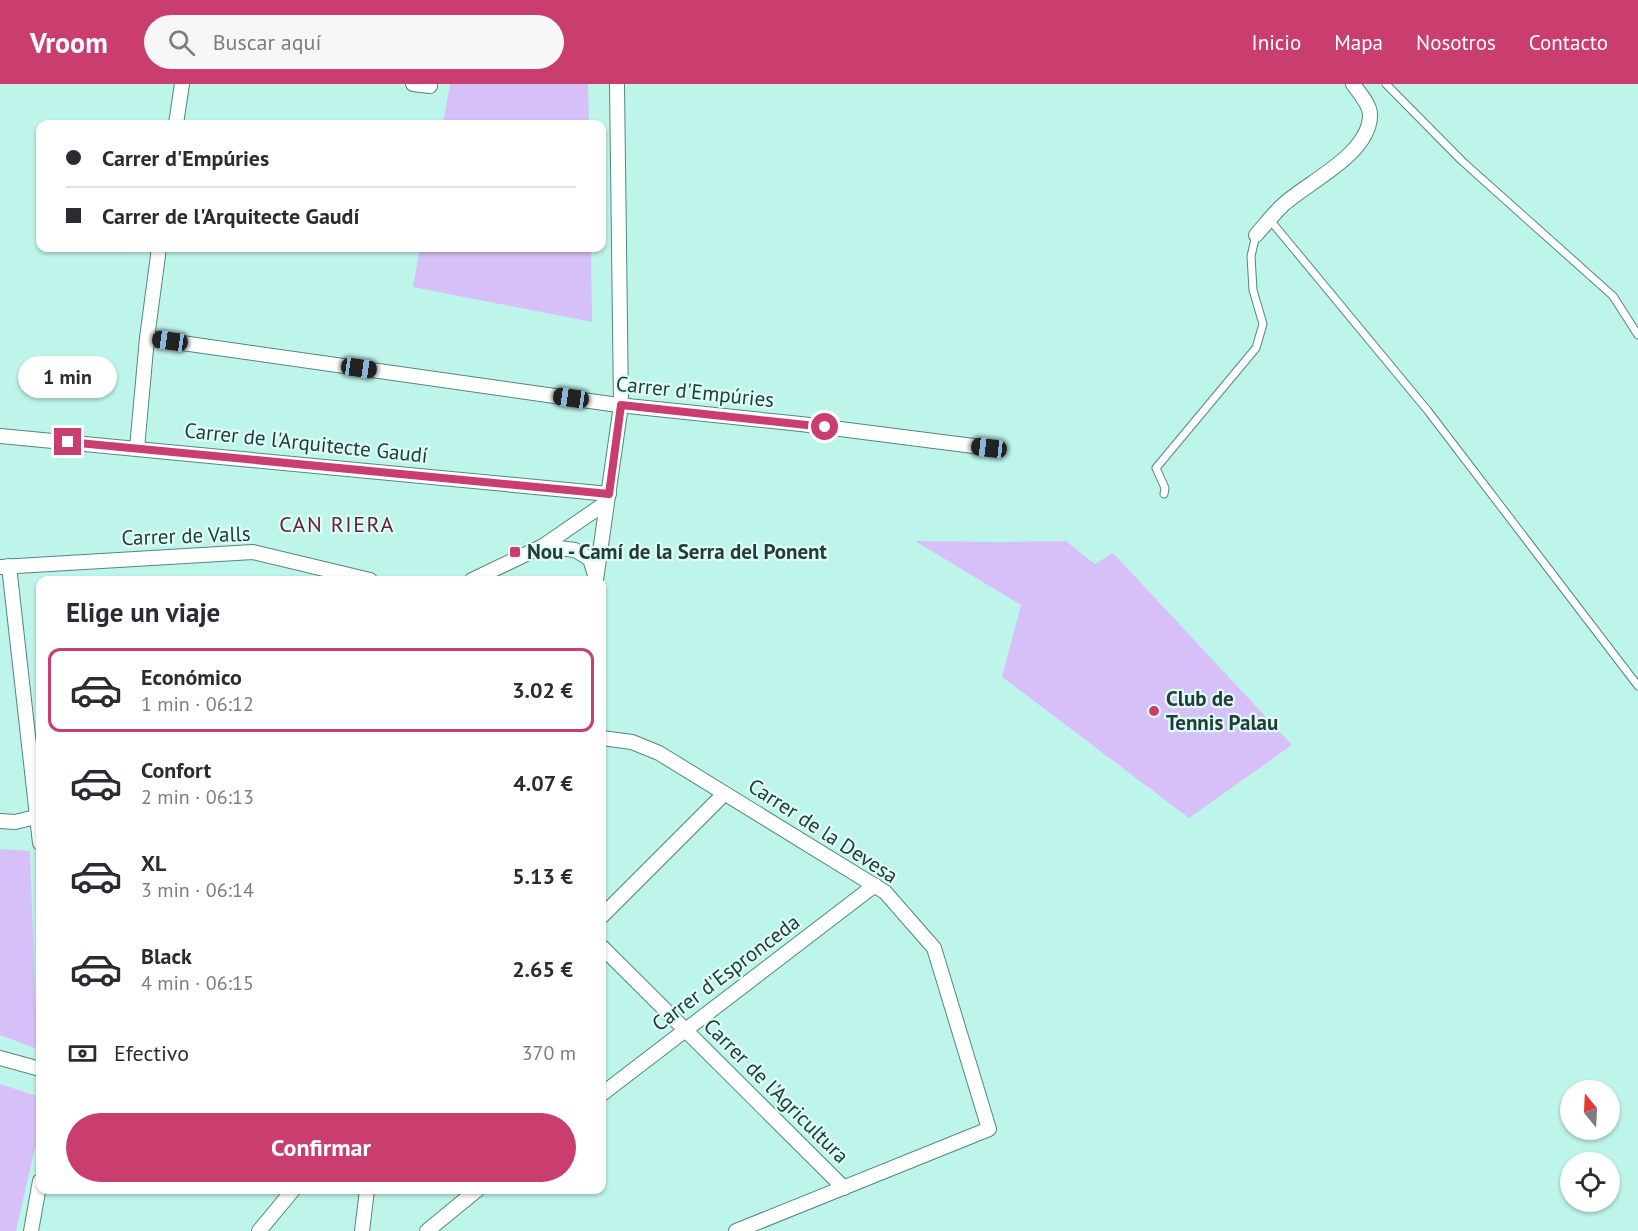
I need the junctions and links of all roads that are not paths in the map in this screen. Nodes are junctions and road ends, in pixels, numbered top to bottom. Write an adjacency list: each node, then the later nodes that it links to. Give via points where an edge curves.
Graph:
1 (182, 84): 7 (street)
2 (413, 84): 6 (street)
3 (618, 84): 13 (street)
4 (1353, 84): 8 (street, via 1371,113 1359,146 1284,204)
5 (1386, 84): 11 (lane, via 1462,160 1613,296)
6 (430, 86)
7 (177, 120)
8 (1270, 220): 9 (street); 25 (lane, via 1428,411)
9 (1256, 235): 17 (lane, via 1251,256 1253,290 1263,324 1256,348 1156,468)
10 (158, 252): 12 (street)
11 (1638, 335)
12 (147, 338): 13 (street, Carrer d'Empúries); 15 (street)
13 (621, 405): 16 (street, Carrer d'Empúries); 18 (street)
14 (0, 436): 15 (street, Carrer de l'Arquitecte Gaudí)
15 (137, 448): 18 (street, Carrer de l'Arquitecte Gaudí)
16 (989, 448)
17 (1164, 494)
18 (608, 498): 19 (street); 24 (street)
19 (543, 546): 22 (street); 23 (street, via 575,550 590,559)
20 (4, 566): 21 (street, Carrer de Valls, via 253,552); 28 (street)
21 (353, 576)
22 (480, 576)
23 (595, 576)
24 (597, 576)
25 (1638, 686)
26 (606, 739): 27 (street, Carrer de la Devesa, via 632,742 659,753)
27 (724, 794): 31 (street, Carrer de la Devesa); 32 (street)
28 (36, 795)
29 (36, 817): 30 (street)
30 (0, 821)
31 (875, 885): 34 (street, Carrer d'Espronceda); 38 (street, Carrer de la Devesa, via 934,948 989,1129)
32 (606, 912)
33 (606, 951): 34 (street, Carrer de l'Agricultura)
34 (686, 1031): 37 (street, Carrer d'Espronceda); 38 (street, Carrer de l'Agricultura)
35 (0, 1058): 36 (street)
36 (36, 1068)
37 (606, 1091)
38 (844, 1188): 47 (street)
39 (38, 1194): 43 (street)
40 (290, 1194): 44 (street)
41 (367, 1194): 45 (street)
42 (472, 1194): 46 (street)
43 (32, 1231)
44 (259, 1231)
45 (362, 1231)
46 (427, 1231)
47 (736, 1231)

